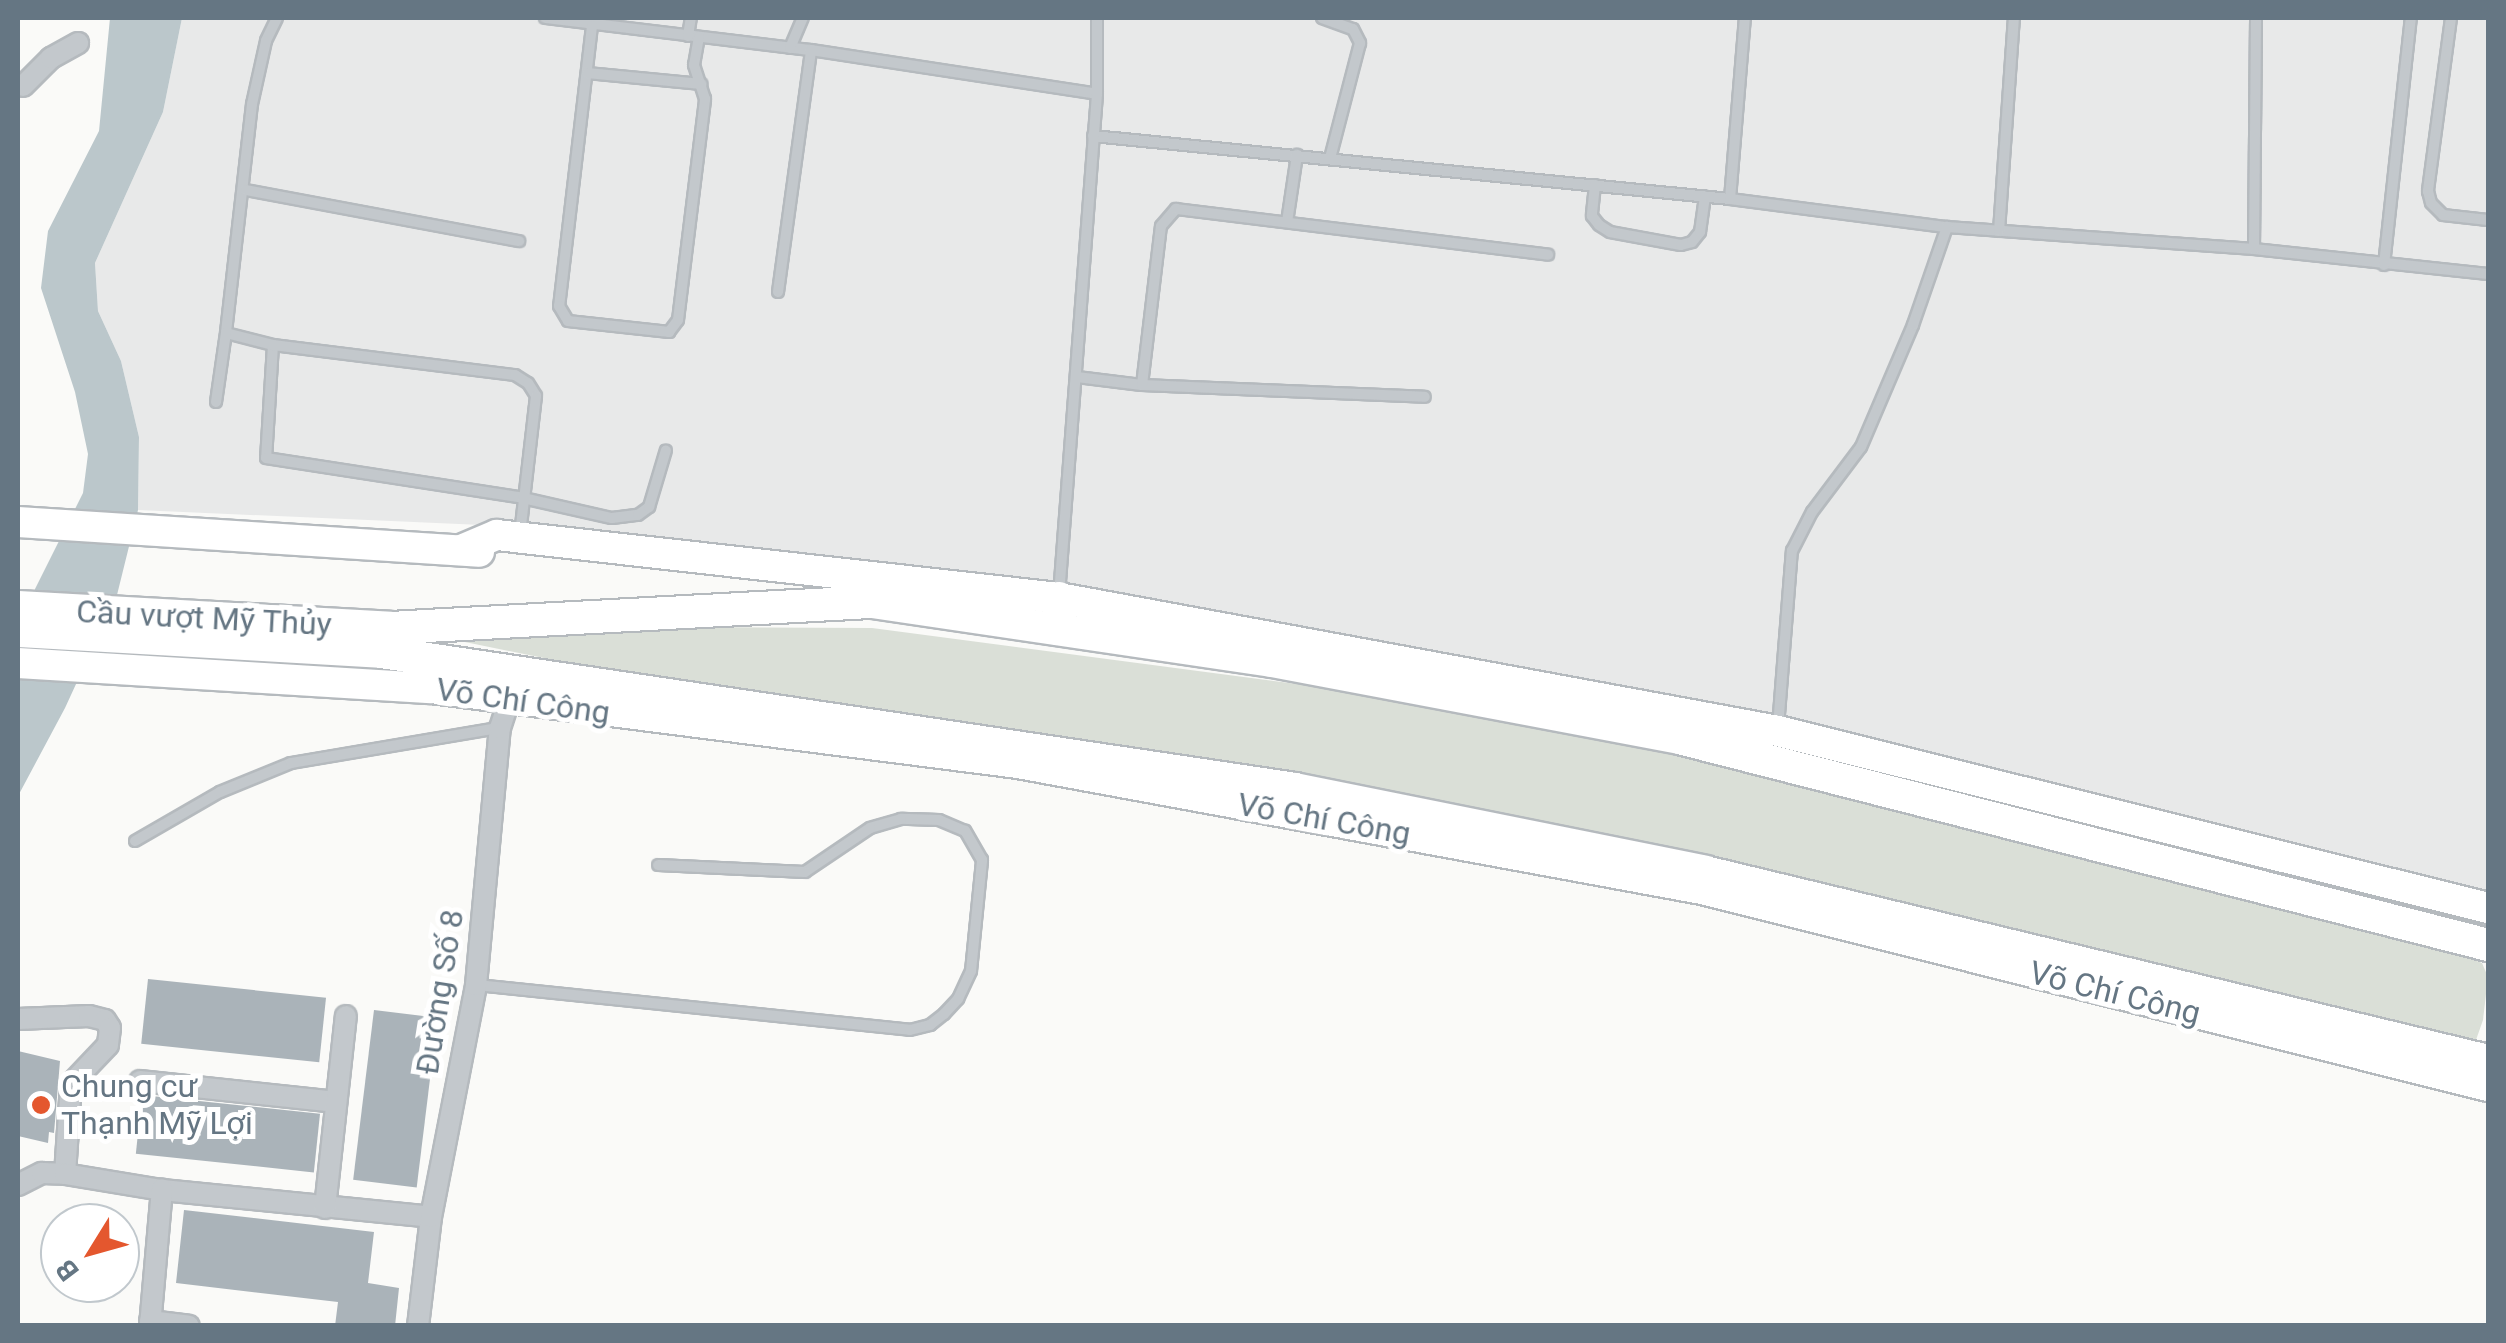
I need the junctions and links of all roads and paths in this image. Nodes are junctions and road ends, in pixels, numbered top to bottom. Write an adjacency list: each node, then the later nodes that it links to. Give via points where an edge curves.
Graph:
1 (277, 18): 25 (lane, via 252,104)
2 (545, 18): 12 (lane)
3 (691, 18): 13 (lane)
4 (802, 18): 15 (lane)
5 (1097, 18): 20 (lane)
6 (1322, 18): 23 (lane, via 1353,29 1360,43)
7 (1746, 18): 27 (lane)
8 (2014, 18): 31 (lane)
9 (2256, 18): 33 (lane)
10 (2411, 18): 35 (lane)
11 (2451, 18): 28 (lane, via 2430,203 2444,214)
12 (592, 26): 13 (lane); 17 (lane)
13 (693, 36): 15 (lane); 18 (lane)
14 (78, 43): 19 (street)
15 (790, 48): 16 (lane)
16 (812, 50): 20 (lane); 37 (lane)
17 (587, 74): 18 (lane); 18 (lane, via 559,306 568,320 669,332 678,320 705,99)
18 (701, 84)
19 (19, 89)
20 (1097, 94): 21 (lane)
21 (1093, 136): 22 (lane); 40 (lane)
22 (1297, 155): 23 (lane); 29 (lane)
23 (1330, 158): 24 (lane)
24 (1595, 185): 26 (lane); 26 (lane, via 1592,216 1599,225 1681,246 1700,232)
25 (246, 190): 32 (lane); 38 (lane)
26 (1705, 196): 27 (lane)
27 (1730, 199): 30 (lane)
28 (2488, 220)
29 (1287, 222): 34 (lane); 41 (lane, via 1189,209 1168,215 1161,226)
30 (1947, 227): 31 (lane); 57 (lane, via 1861,447 1792,551)
31 (1999, 231): 33 (lane)
32 (519, 241)
33 (2254, 249): 35 (lane)
34 (1548, 255)
35 (2384, 264): 36 (lane)
36 (2488, 274)
37 (778, 292)
38 (226, 333): 39 (lane); 43 (lane)
39 (273, 345): 45 (lane, via 266,458); 45 (lane, via 515,375 536,396)
40 (1077, 378): 41 (lane); 51 (lane)
41 (1142, 385): 42 (lane)
42 (1425, 397)
43 (216, 402)
44 (666, 450): 45 (lane, via 655,498 638,516 612,518)
45 (523, 498): 47 (lane)
46 (18, 522): 48 (main road, Võ Chí Công)
47 (520, 537): 48 (main road, Võ Chí Công, via 497,535); 51 (main road, Võ Chí Công)
48 (461, 550): 49 (main road, Võ Chí Công, via 746,578)
49 (872, 602): 51 (highway, Võ Chí Công); 53 (highway, Võ Chí Công)
50 (18, 607): 53 (highway, Cầu vượt Mỹ Thủy)
51 (1058, 613): 57 (main road, Võ Chí Công); 61 (highway, Võ Chí Công, via 1682,739)
52 (18, 632): 53 (highway, Cầu vượt Mỹ Thủy)
53 (386, 640): 55 (highway, Võ Chí Công)
54 (18, 663): 56 (main road, Võ Chí Công, via 431,688)
55 (521, 670): 56 (street, Đường Số 8); 66 (highway, Võ Chí Công, via 1334,797 1704,872)
56 (504, 714): 58 (lane, via 291,763 220,792); 62 (street, Đường Số 8); 68 (main road, Võ Chí Công, via 1018,763 1702,889)
57 (1778, 731): 60 (main road, Võ Chí Công)
58 (135, 842)
59 (658, 865): 62 (lane, via 806,872 870,828 901,819 939,820 965,831 982,860 971,971 944,1014 910,1030)
60 (2488, 908)
61 (2484, 948)
62 (476, 984): 74 (street, Đường Số 8)
63 (346, 1016): 69 (street)
64 (18, 1019): 70 (street, via 89,1016 110,1028 108,1045 72,1084)
65 (2488, 1038): 66 (highway)
66 (2472, 1057)
67 (140, 1081): 69 (street)
68 (2488, 1086)
69 (336, 1102): 73 (street)
70 (65, 1174): 71 (street, via 42,1173); 72 (street)
71 (18, 1185)
72 (162, 1190): 73 (street); 75 (street)
73 (325, 1208): 74 (street)
74 (431, 1217): 77 (street, Đường Số 8)
75 (150, 1323): 76 (street)
76 (189, 1326)
77 (418, 1326)

